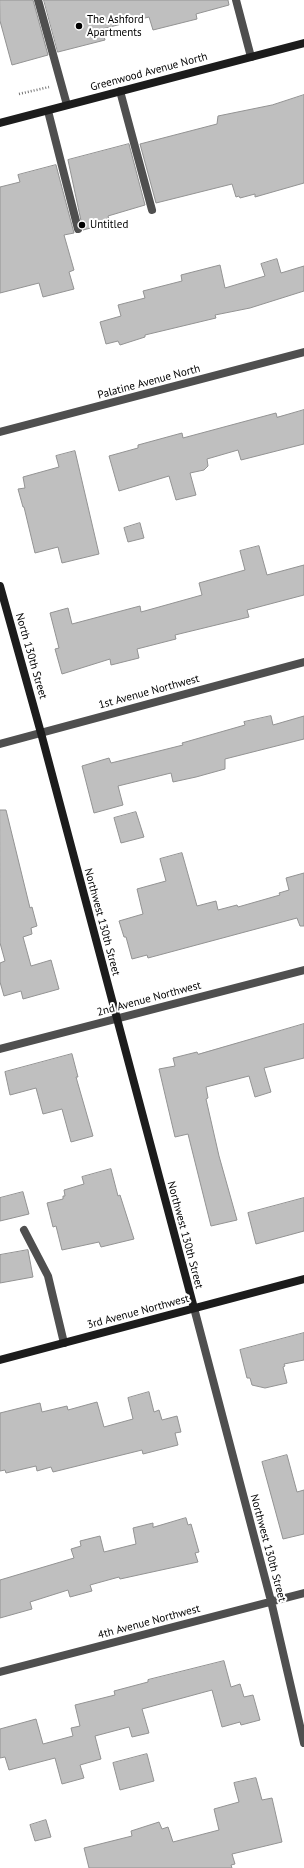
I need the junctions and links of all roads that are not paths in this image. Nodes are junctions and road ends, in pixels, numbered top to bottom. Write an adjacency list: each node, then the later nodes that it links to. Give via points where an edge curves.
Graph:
1 (38, 0): 6 (street)
2 (236, 0): 4 (street)
3 (304, 43): 4 (street, Greenwood Avenue North)
4 (251, 57): 5 (street, Greenwood Avenue North)
5 (120, 91): 6 (street, Greenwood Avenue North); 9 (street)
6 (67, 105): 7 (street, Greenwood Avenue North)
7 (48, 110): 8 (street, Greenwood Avenue North); 10 (street)
8 (0, 123)
9 (152, 210)
10 (78, 229)
11 (304, 352): 12 (street, Palatine Avenue North)
12 (0, 432)
13 (0, 586): 15 (street, North 130th Street)
14 (304, 662): 15 (street, 1st Avenue Northwest)
15 (41, 733): 16 (street, 1st Avenue Northwest); 18 (street, Northwest 130th Street)
16 (0, 744)
17 (304, 970): 18 (street, 2nd Avenue Northwest)
18 (116, 1019): 19 (street, 2nd Avenue Northwest); 22 (street, Northwest 130th Street)
19 (0, 1049)
20 (24, 1230): 23 (street, via 48,1276)
21 (304, 1279): 22 (street, 3rd Avenue Northwest)
22 (194, 1308): 23 (street, 3rd Avenue Northwest); 26 (street, Northwest 130th Street)
23 (64, 1343): 24 (street, 3rd Avenue Northwest)
24 (0, 1360)
25 (304, 1593): 26 (street, 4th Avenue Northwest)
26 (271, 1601): 27 (street, 4th Avenue Northwest); 28 (street, Northwest 130th Street)
27 (0, 1672)
28 (304, 1741)

